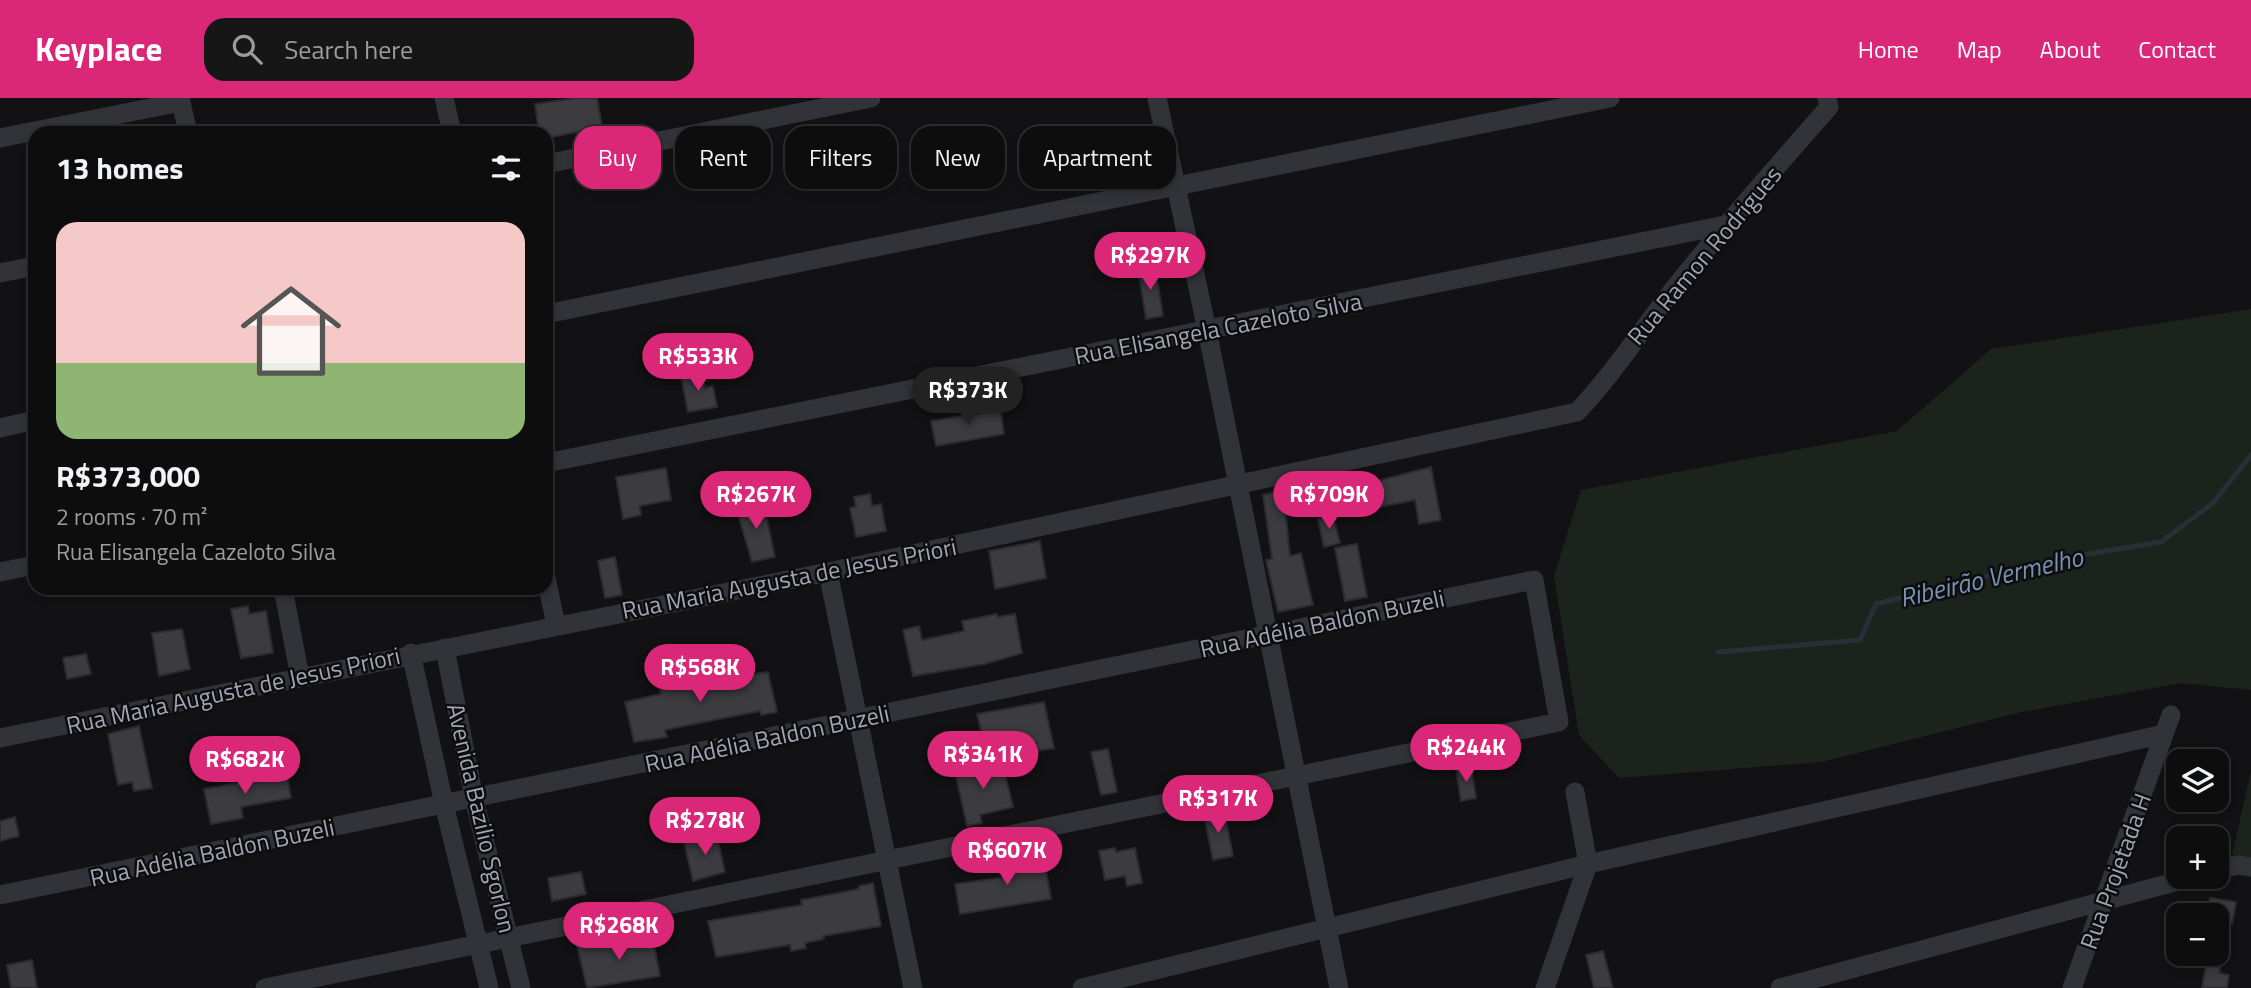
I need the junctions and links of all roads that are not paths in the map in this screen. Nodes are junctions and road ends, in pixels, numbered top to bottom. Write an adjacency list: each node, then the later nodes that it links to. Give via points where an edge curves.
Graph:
1 (444, 98): 9 (street)
2 (871, 98): 13 (street)
3 (1157, 98): 10 (street)
4 (1610, 98): 14 (street)
5 (1827, 98): 17 (street, Rua Ramon Rodrigues, via 1829,107)
6 (181, 100): 7 (street); 8 (street)
7 (57, 126)
8 (187, 126)
9 (450, 126)
10 (1163, 126)
11 (28, 132): 12 (street)
12 (0, 138)
13 (553, 163)
14 (1176, 185)
15 (1155, 189): 20 (street)
16 (1176, 189): 21 (street)
17 (1725, 225): 21 (street, Rua Elisangela Cazeloto Silva); 22 (street, Rua Ramon Rodrigues)
18 (28, 267): 19 (street)
19 (0, 273)
20 (553, 313)
21 (1207, 330): 25 (street, Rua Elisangela Cazeloto Silva); 26 (street)
22 (1577, 412): 26 (street, Rua Maria Augusta de Jesus Priori)
23 (28, 422): 24 (street)
24 (0, 428)
25 (553, 462)
26 (1238, 485): 29 (street, Rua Maria Augusta de Jesus Priori); 33 (street)
27 (28, 566): 28 (street)
28 (0, 572)
29 (828, 572): 32 (street, Rua Maria Augusta de Jesus Priori); 38 (street)
30 (284, 595): 36 (street)
31 (549, 595): 32 (street)
32 (555, 625): 34 (street, Rua Maria Augusta de Jesus Priori)
33 (1267, 635): 38 (street, Rua Adélia Baldon Buzeli); 41 (street); 41 (street, Rua Adélia Baldon Buzeli, via 1534,580 1559,722)
34 (445, 648): 35 (street, Rua Maria Augusta de Jesus Priori); 43 (street, Avenida Bazilio Sgorlon)
35 (411, 653): 36 (street, Rua Maria Augusta de Jesus Priori); 44 (street, Avenida Bazilio Sgorlon)
36 (300, 677): 40 (street, Rua Maria Augusta de Jesus Priori)
37 (2171, 715): 39 (street, Rua Projetada H)
38 (857, 720): 43 (street, Rua Adélia Baldon Buzeli); 45 (street)
39 (2164, 734): 46 (street); 49 (street, Rua Projetada H)
40 (0, 738)
41 (1296, 778): 45 (street); 50 (street)
42 (1574, 792): 46 (street)
43 (474, 799): 44 (street, Rua Adélia Baldon Buzeli); 51 (street, Avenida Bazilio Sgorlon)
44 (444, 804): 48 (street, Rua Adélia Baldon Buzeli); 52 (street, Avenida Bazilio Sgorlon)
45 (886, 861): 51 (street); 56 (street)
46 (1588, 864): 50 (street); 59 (street)
47 (2166, 884): 49 (street)
48 (0, 895)
49 (2104, 900): 60 (street); 61 (street, Rua Projetada H)
50 (1326, 928): 57 (street); 58 (street)
51 (510, 938): 52 (street); 55 (street, Avenida Bazilio Sgorlon)
52 (480, 944): 53 (street); 54 (street, Avenida Bazilio Sgorlon)
53 (265, 988)
54 (489, 988)
55 (521, 988)
56 (913, 988)
57 (1082, 988)
58 (1339, 988)
59 (1545, 988)
60 (1780, 988)
61 (2072, 988)

